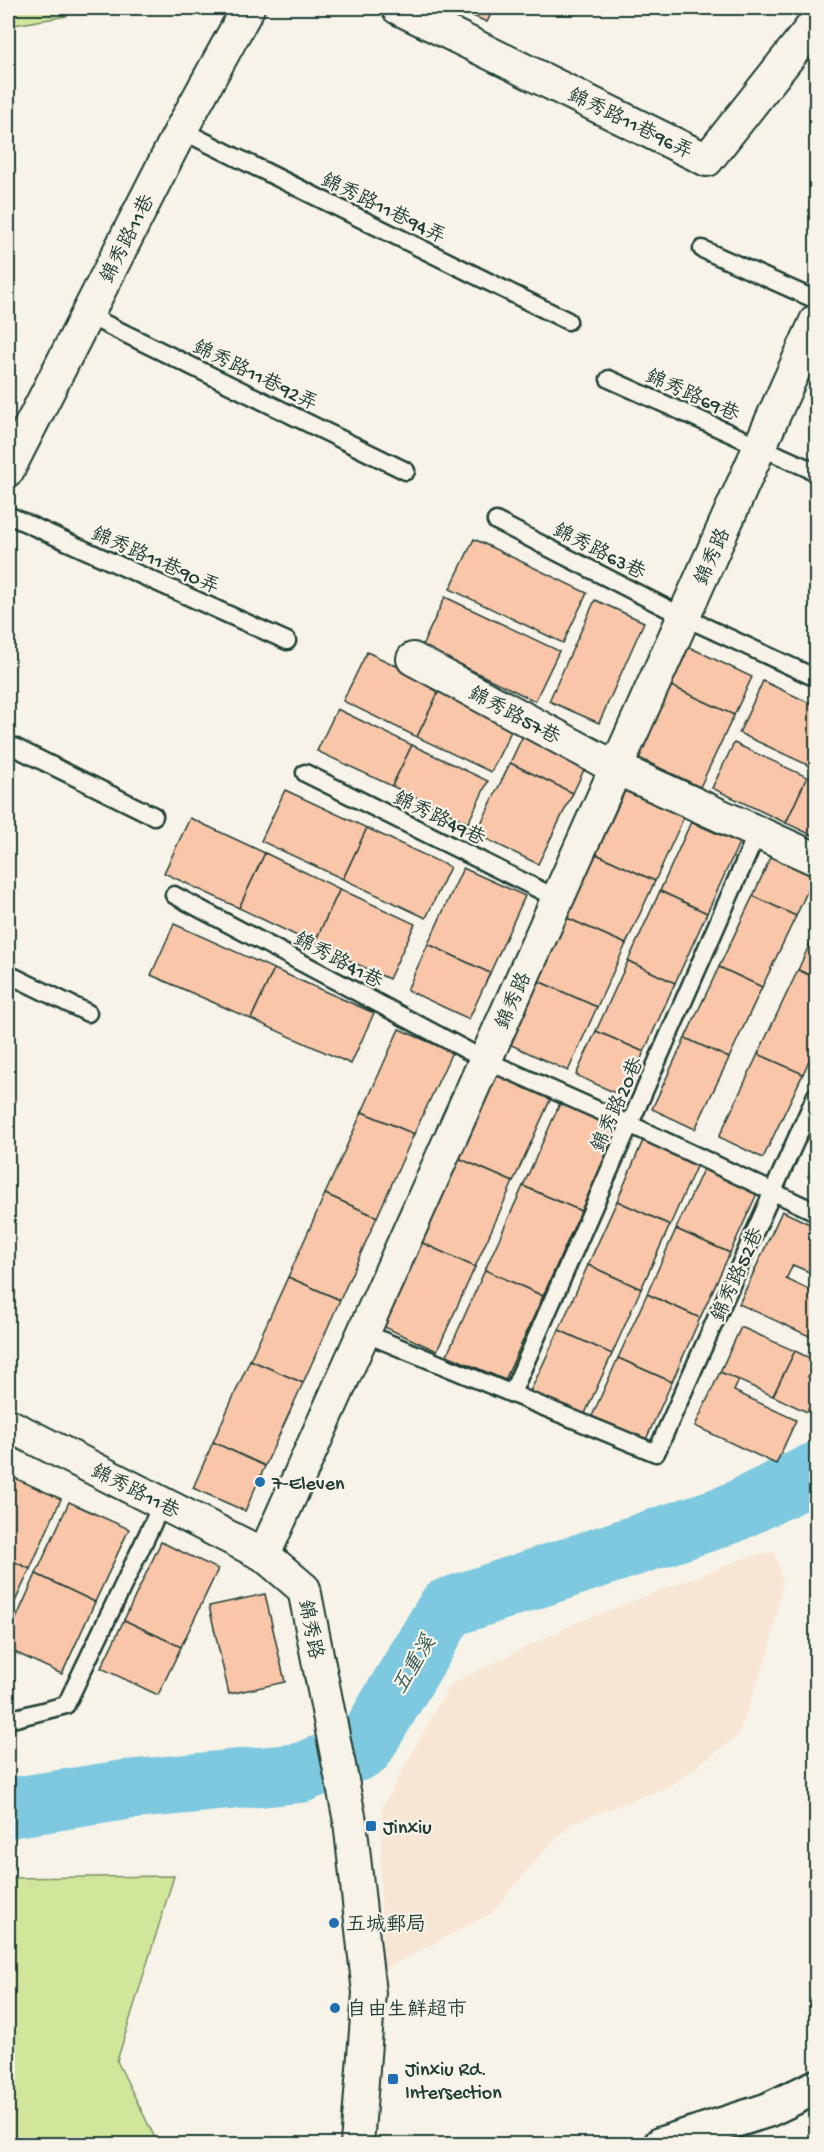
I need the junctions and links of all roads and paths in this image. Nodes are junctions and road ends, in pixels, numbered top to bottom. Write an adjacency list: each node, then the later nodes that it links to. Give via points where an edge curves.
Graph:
1 (248, 8): 4 (street, 錦秀路11巷)
2 (398, 8): 3 (street, 錦秀路11巷96弄, via 706,160)
3 (816, 22)
4 (181, 130): 7 (street, 錦秀路11巷); 8 (lane, 錦秀路11巷94弄)
5 (702, 249): 6 (lane)
6 (816, 300)
7 (87, 315): 12 (street, 錦秀路11巷); 13 (lane, 錦秀路11巷92弄)
8 (568, 321)
9 (816, 321): 11 (street, 錦秀路)
10 (609, 379): 11 (lane, 錦秀路69巷)
11 (760, 447): 14 (lane, 錦秀路69巷); 17 (street, 錦秀路)
12 (8, 470)
13 (406, 471)
14 (816, 472)
15 (8, 515): 18 (lane, 錦秀路11巷90弄)
16 (496, 521): 17 (lane, 錦秀路63巷)
17 (684, 616): 20 (lane, 錦秀路63巷); 22 (street, 錦秀路)
18 (287, 641)
19 (413, 659): 22 (street, 錦秀路57巷)
20 (816, 678)
21 (8, 744): 24 (lane)
22 (616, 768): 25 (street); 28 (street, 錦秀路)
23 (305, 773): 28 (lane, 錦秀路49巷)
24 (154, 816)
25 (758, 831): 26 (street); 33 (lane, 錦秀路20巷)
26 (816, 859)
27 (174, 895): 31 (lane, 錦秀路41巷)
28 (558, 899): 31 (street, 錦秀路)
29 (8, 974): 30 (lane)
30 (88, 1013)
31 (485, 1060): 33 (lane, 錦秀路41巷); 36 (street, 錦秀路)
32 (816, 1095): 34 (lane, 錦秀路52巷)
33 (630, 1124): 34 (lane, 錦秀路41巷); 37 (lane, 錦秀路20巷)
34 (773, 1192): 35 (lane, 錦秀路41巷); 37 (lane, 錦秀路52巷, via 656,1453)
35 (816, 1212)
36 (364, 1333): 37 (lane); 40 (street, 錦秀路)
37 (512, 1393)
38 (11, 1434): 39 (street, 錦秀路11巷)
39 (162, 1504): 40 (street, 錦秀路11巷); 41 (lane, via 66,1705)
40 (264, 1555): 43 (street, 錦秀路, via 304,1588 350,1821 369,1993)
41 (8, 1717)
42 (816, 2087): 44 (main road, via 768,2110)
43 (357, 2145)
44 (661, 2145)

